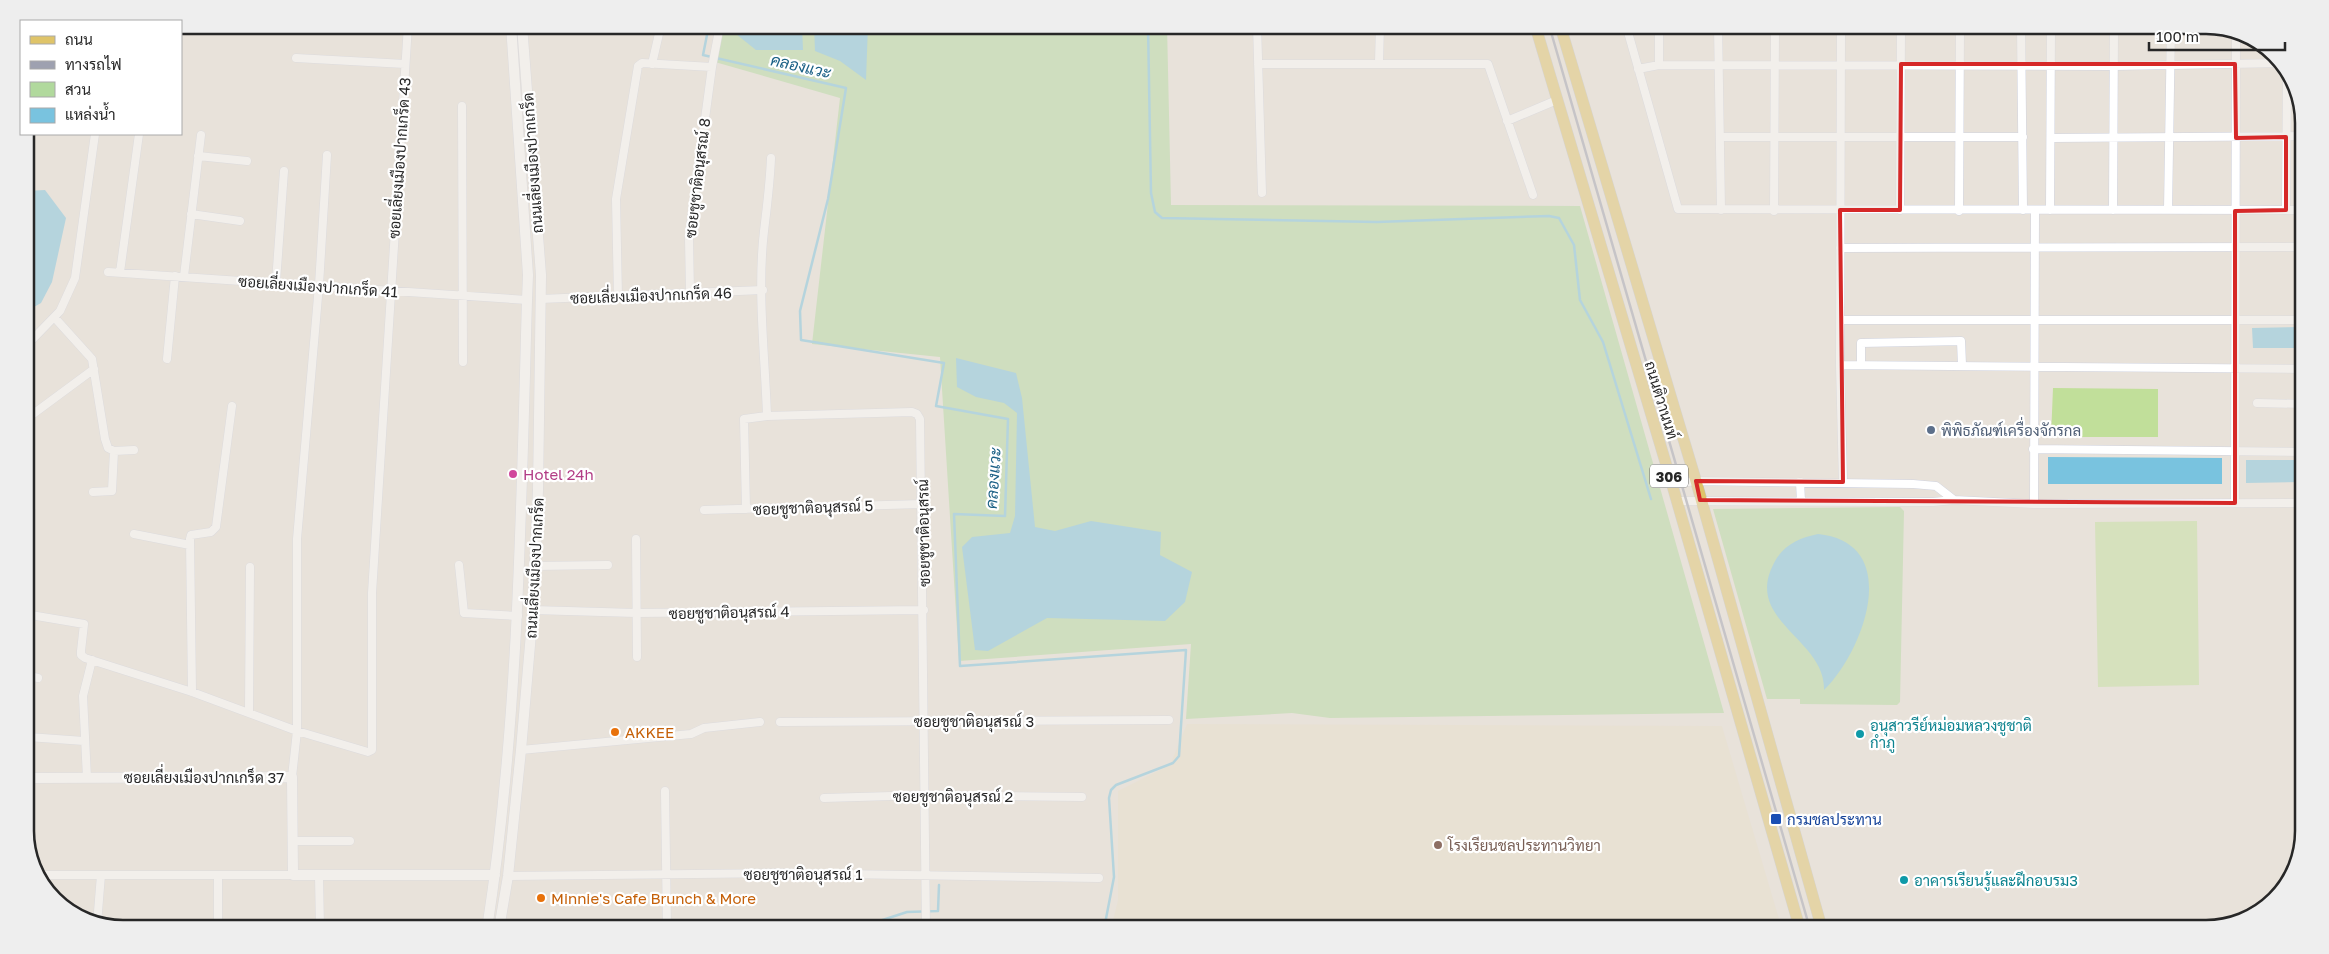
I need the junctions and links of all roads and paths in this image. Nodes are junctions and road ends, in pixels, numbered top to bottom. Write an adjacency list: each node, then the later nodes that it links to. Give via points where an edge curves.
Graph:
1 (407, 34): 25 (street, ซอยเลี่ยงเมืองปากเกร็ด 43)
2 (512, 34): 98 (main road, ถนนเลี่ยงเมืองปากเกร็ด)
3 (523, 34): 97 (main road, ถนนเลี่ยงเมืองปากเกร็ด, via 541,275)
4 (659, 34): 26 (street)
5 (718, 34): 27 (street, ซอยชูชาติอนุสรณ์ 8)
6 (1257, 34): 28 (street)
7 (1380, 34): 23 (street)
8 (1538, 34): 42 (main road, ถนนติวานนท์ / 306)
9 (1563, 34): 124 (main road, ถนนติวานนท์ / 306)
10 (1628, 34): 40 (street)
11 (1659, 34): 33 (street)
12 (1718, 34): 34 (street)
13 (1775, 34): 37 (street)
14 (1841, 34): 35 (street)
15 (1901, 34): 29 (street)
16 (1960, 34): 36 (street)
17 (2022, 34): 30 (street)
18 (2052, 34): 31 (street)
19 (2114, 34): 38 (street)
20 (2171, 34): 39 (street)
21 (2236, 39): 32 (street)
22 (296, 58): 25 (street)
23 (1379, 63): 28 (street); 44 (street, via 1488,64)
24 (2272, 63): 32 (street)
25 (405, 64): 93 (street, ซอยเลี่ยงเมืองปากเกร็ด 43)
26 (652, 64): 27 (street); 96 (street, via 642,63 637,69 616,199)
27 (712, 64): 94 (street, ซอยชูชาติอนุสรณ์ 8, via 689,237)
28 (1258, 64): 65 (street)
29 (1901, 64): 35 (street); 36 (street); 50 (street)
30 (2022, 64): 31 (street); 36 (street); 51 (street)
31 (2051, 64): 38 (street); 57 (street)
32 (2235, 64): 39 (street); 58 (street)
33 (1659, 65): 34 (street); 40 (street)
34 (1719, 65): 37 (street); 49 (street)
35 (1841, 65): 37 (street); 55 (street)
36 (1960, 65): 56 (street)
37 (1775, 66): 59 (street)
38 (2114, 66): 39 (street); 52 (street)
39 (2170, 66): 53 (street)
40 (1638, 69): 67 (street, via 1678,209)
41 (2287, 84): 54 (street)
42 (1557, 100): 44 (street); 127 (main road, ถนนติวานนท์ / 306)
43 (462, 106): 95 (street)
44 (1507, 121): 66 (street)
45 (95, 135): 99 (street, via 75,278)
46 (139, 135): 87 (street)
47 (201, 135): 61 (street)
48 (2295, 136): 54 (street)
49 (1720, 137): 59 (street); 67 (street)
50 (1901, 137): 55 (street); 56 (street); 69 (street)
51 (2023, 137): 56 (street); 71 (street)
52 (2115, 137): 53 (street); 57 (street); 74 (street)
53 (2169, 137): 58 (street); 75 (street)
54 (2286, 137): 58 (street); 76 (street)
55 (1841, 138): 59 (street); 68 (street)
56 (1959, 138): 70 (street)
57 (2051, 138): 73 (street)
58 (2236, 138): 79 (street)
59 (1775, 139): 78 (street)
60 (327, 155): 91 (street)
61 (198, 156): 63 (street); 80 (street)
62 (771, 158): 92 (street, via 764,231)
63 (247, 161)
64 (284, 171): 90 (street)
65 (1262, 193)
66 (1533, 195)
67 (1721, 210): 78 (street)
68 (1840, 210): 69 (street); 78 (street); 83 (street)
69 (1900, 210): 70 (street)
70 (1959, 210): 71 (street)
71 (2023, 210): 72 (street)
72 (2035, 210): 73 (street); 84 (street)
73 (2050, 210): 74 (street)
74 (2114, 210): 75 (street)
75 (2168, 210): 79 (street)
76 (2286, 210): 77 (street); 79 (street)
77 (2295, 210)
78 (1774, 211)
79 (2235, 211): 85 (street)
80 (191, 214): 81 (street); 89 (street)
81 (240, 221)
82 (2295, 247): 85 (street)
83 (1840, 248): 84 (street); 101 (street)
84 (2037, 248): 85 (street); 102 (street)
85 (2236, 248): 100 (street)
86 (108, 272): 87 (street, ซอยเลี่ยงเมืองปากเกร็ด 41)
87 (120, 272): 88 (street, ซอยเลี่ยงเมืองปากเกร็ด 41)
88 (175, 276): 89 (street, ซอยเลี่ยงเมืองปากเกร็ด 41); 105 (street)
89 (184, 276): 90 (street, ซอยเลี่ยงเมืองปากเกร็ด 41)
90 (276, 282): 91 (street, ซอยเลี่ยงเมืองปากเกร็ด 41)
91 (319, 285): 93 (street, ซอยเลี่ยงเมืองปากเกร็ด 41); 161 (street, via 297,540)
92 (763, 290): 94 (street, ซอยเลี่ยงเมืองปากเกร็ด 46); 118 (street)
93 (390, 292): 95 (street, ซอยเลี่ยงเมืองปากเกร็ด 41); 161 (street, ซอยเลี่ยงเมืองปากเกร็ด 43, via 372,593 373,746 368,752)
94 (690, 294): 96 (street, ซอยเลี่ยงเมืองปากเกร็ด 46)
95 (464, 296): 98 (street, ซอยเลี่ยงเมืองปากเกร็ด 41); 106 (street)
96 (618, 296): 97 (street, ซอยเลี่ยงเมืองปากเกร็ด 46)
97 (540, 299): 144 (main road, ถนนเลี่ยงเมืองปากเกร็ด)
98 (527, 300): 150 (main road, ถนนเลี่ยงเมืองปากเกร็ด)
99 (55, 318): 104 (street); 111 (street, via 92,359)
100 (2236, 319): 102 (street); 103 (street); 112 (street)
101 (1841, 320): 102 (street); 107 (street)
102 (2035, 320): 110 (street)
103 (2295, 320)
104 (34, 338)
105 (167, 359)
106 (463, 362)
107 (1840, 365): 108 (street); 126 (street)
108 (1861, 365): 109 (street); 109 (street, via 1861,343 1961,341)
109 (1962, 365): 110 (street)
110 (2034, 366): 112 (street); 119 (street)
111 (94, 368): 117 (street); 121 (street, via 105,439 108,448)
112 (2236, 368): 113 (street); 122 (street)
113 (2295, 370)
114 (2257, 403): 115 (street)
115 (2295, 404)
116 (232, 406): 141 (street, via 216,526 211,532 191,535)
117 (34, 413)
118 (766, 416): 135 (street, ซอยชูชาติอนุสรณ์, via 917,414 920,419); 137 (street, via 744,419)
119 (2033, 449): 122 (street); 136 (street)
120 (134, 450): 121 (street)
121 (114, 451): 128 (street, via 112,491)
122 (2236, 452): 123 (street); 133 (street)
123 (2295, 452)
124 (1696, 481): 125 (street); 127 (street); 129 (main road, ถนนติวานนท์ / 306)
125 (1800, 482): 126 (street); 132 (street)
126 (1843, 482): 130 (street, via 1936,486)
127 (1672, 484): 131 (main road, ถนนติวานนท์ / 306)
128 (93, 492)
129 (1700, 500): 131 (street); 132 (street); 192 (main road, ถนนติวานนท์ / 306)
130 (1954, 500): 132 (street); 136 (street)
131 (1676, 501): 191 (main road, ถนนติวานนท์ / 306)
132 (1800, 501)
133 (2235, 503): 134 (street); 136 (street)
134 (2295, 503)
135 (922, 504): 137 (street, ซอยชูชาติอนุสรณ์ 5); 147 (street, ซอยชูชาติอนุสรณ์)
136 (2034, 504)
137 (746, 509): 138 (street, ซอยชูชาติอนุสรณ์ 5)
138 (704, 510)
139 (134, 534): 141 (street)
140 (636, 539): 148 (street)
141 (190, 545): 155 (street)
142 (459, 565): 150 (street, via 464,613)
143 (608, 565): 144 (street)
144 (534, 566): 146 (main road, ถนนเลี่ยงเมืองปากเกร็ด)
145 (250, 568): 156 (street)
146 (533, 610): 148 (street, ซอยชูชาติอนุสรณ์ 4); 164 (main road, ถนนเลี่ยงเมืองปากเกร็ด)
147 (924, 610): 148 (street, ซอยชูชาติอนุสรณ์ 4); 158 (street, ซอยชูชาติอนุสรณ์)
148 (636, 613): 151 (street)
149 (34, 615): 152 (street, via 82,623 85,627 81,655)
150 (518, 616): 179 (main road, ถนนเลี่ยงเมืองปากเกร็ด)
151 (637, 657)
152 (92, 660): 155 (street); 163 (street, via 83,696)
153 (34, 677): 154 (street)
154 (38, 678)
155 (192, 692): 156 (street)
156 (250, 712): 161 (street)
157 (1169, 720): 158 (street, ซอยชูชาติอนุสรณ์ 3)
158 (925, 721): 160 (street, ซอยชูชาติอนุสรณ์ 3); 169 (street, ซอยชูชาติอนุสรณ์)
159 (760, 722): 164 (street, via 704,728 690,734)
160 (780, 722)
161 (297, 731): 165 (street)
162 (34, 737): 163 (street)
163 (84, 741): 167 (street)
164 (521, 750): 181 (main road, ถนนเลี่ยงเมืองปากเกร็ด)
165 (292, 777): 167 (main road, ซอยเลี่ยงเมืองปากเกร็ด 37); 172 (main road, ซอยเลี่ยงเมืองปากเกร็ด 37)
166 (34, 778): 167 (main road, ซอยเลี่ยงเมืองปากเกร็ด 37)
167 (87, 778)
168 (665, 791): 182 (street)
169 (926, 795): 170 (street, ซอยชูชาติอนุสรณ์ 2); 171 (street, ซอยชูชาติอนุสรณ์ 2); 180 (street, ซอยชูชาติอนุสรณ์)
170 (1082, 796)
171 (824, 798)
172 (293, 841): 173 (street); 177 (main road, ซอยเลี่ยงเมืองปากเกร็ด 37)
173 (350, 842)
174 (45, 875): 175 (street)
175 (101, 875): 176 (street); 184 (street)
176 (218, 875): 177 (street); 185 (street)
177 (293, 875): 178 (main road)
178 (319, 875): 179 (main road); 186 (street)
179 (495, 875): 187 (main road, ถนนเลี่ยงเมืองปากเกร็ด)
180 (926, 875): 182 (street, ซอยชูชาติอนุสรณ์ 1, via 777,873); 183 (street, ซอยชูชาติอนุสรณ์ 1); 190 (street, ซอยชูชาติอนุสรณ์)
181 (508, 876): 182 (street, ซอยชูชาติอนุสรณ์ 1); 188 (main road, ถนนเลี่ยงเมืองปากเกร็ด)
182 (667, 876): 189 (street)
183 (1099, 878)
184 (98, 917)
185 (218, 919)
186 (320, 920)
187 (488, 920)
188 (501, 920)
189 (667, 920)
190 (926, 920)
191 (1797, 920)
192 (1819, 920)

